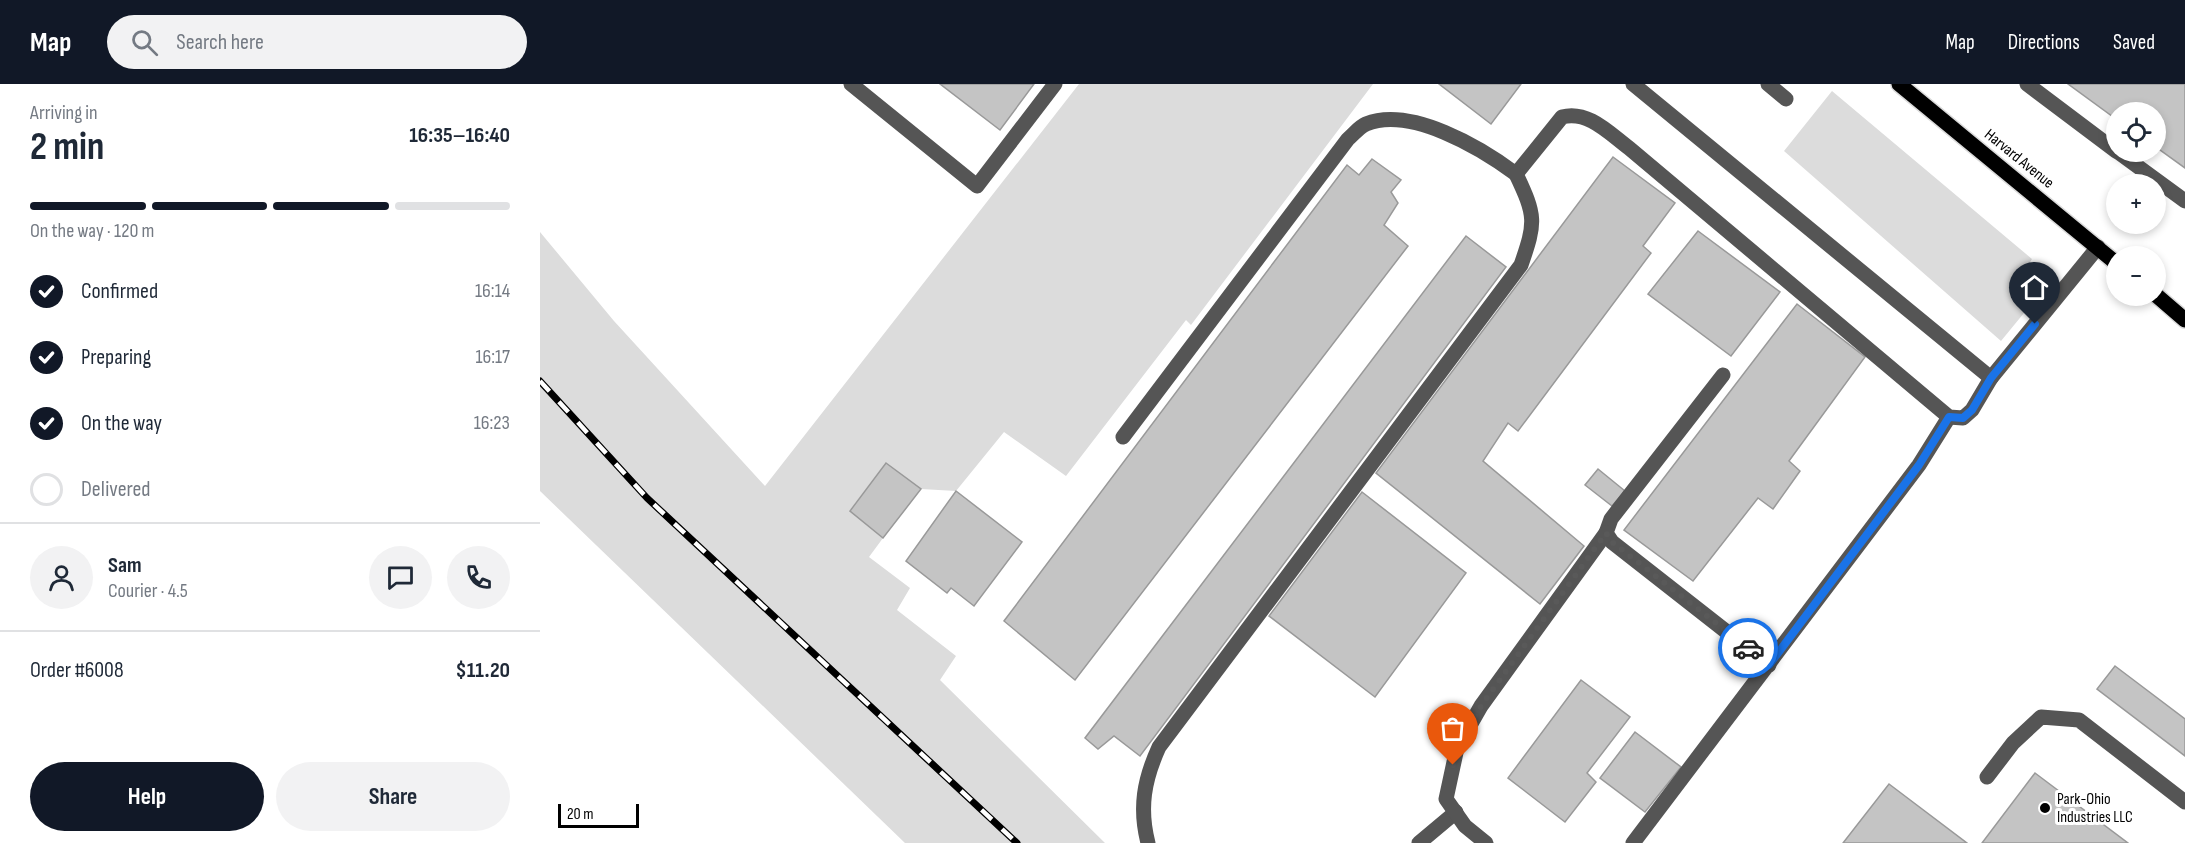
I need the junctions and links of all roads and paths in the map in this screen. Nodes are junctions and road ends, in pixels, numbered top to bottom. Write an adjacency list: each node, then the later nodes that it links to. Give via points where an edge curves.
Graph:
1 (851, 84): 2 (lane, via 977,186)
2 (1055, 84)
3 (1633, 84): 17 (lane)
4 (1768, 84): 7 (lane)
5 (1899, 84): 12 (main road, Harvard Avenue)
6 (2027, 84): 8 (lane)
7 (1786, 99)
8 (2106, 143)
9 (2132, 162): 11 (lane)
10 (1516, 174): 18 (lane, via 1562,117 1574,114 1590,119); 19 (lane, via 1489,154 1417,122 1365,124 1348,139); 25 (lane, via 1529,201 1533,230 1521,265 1160,747 1144,786 1142,810)
11 (2185, 201)
12 (2098, 247): 13 (main road, Harvard Avenue); 17 (lane)
13 (2106, 254)
14 (2166, 304): 15 (main road)
15 (2185, 320)
16 (1723, 375): 20 (lane, via 1611,519)
17 (1991, 378): 18 (lane, via 1972,410 1963,418)
18 (1949, 417): 21 (lane, via 1919,465)
19 (1123, 437)
20 (1606, 533): 21 (lane, via 1612,542); 24 (lane, via 1481,706 1457,748 1446,799)
21 (1769, 665): 28 (lane, via 1701,749)
22 (1987, 777): 23 (lane, via 2013,743 2041,717 2079,720)
23 (2185, 802)
24 (1456, 813): 26 (lane); 27 (lane)
25 (1148, 843)
26 (1419, 843)
27 (1486, 843)
28 (1633, 843)

